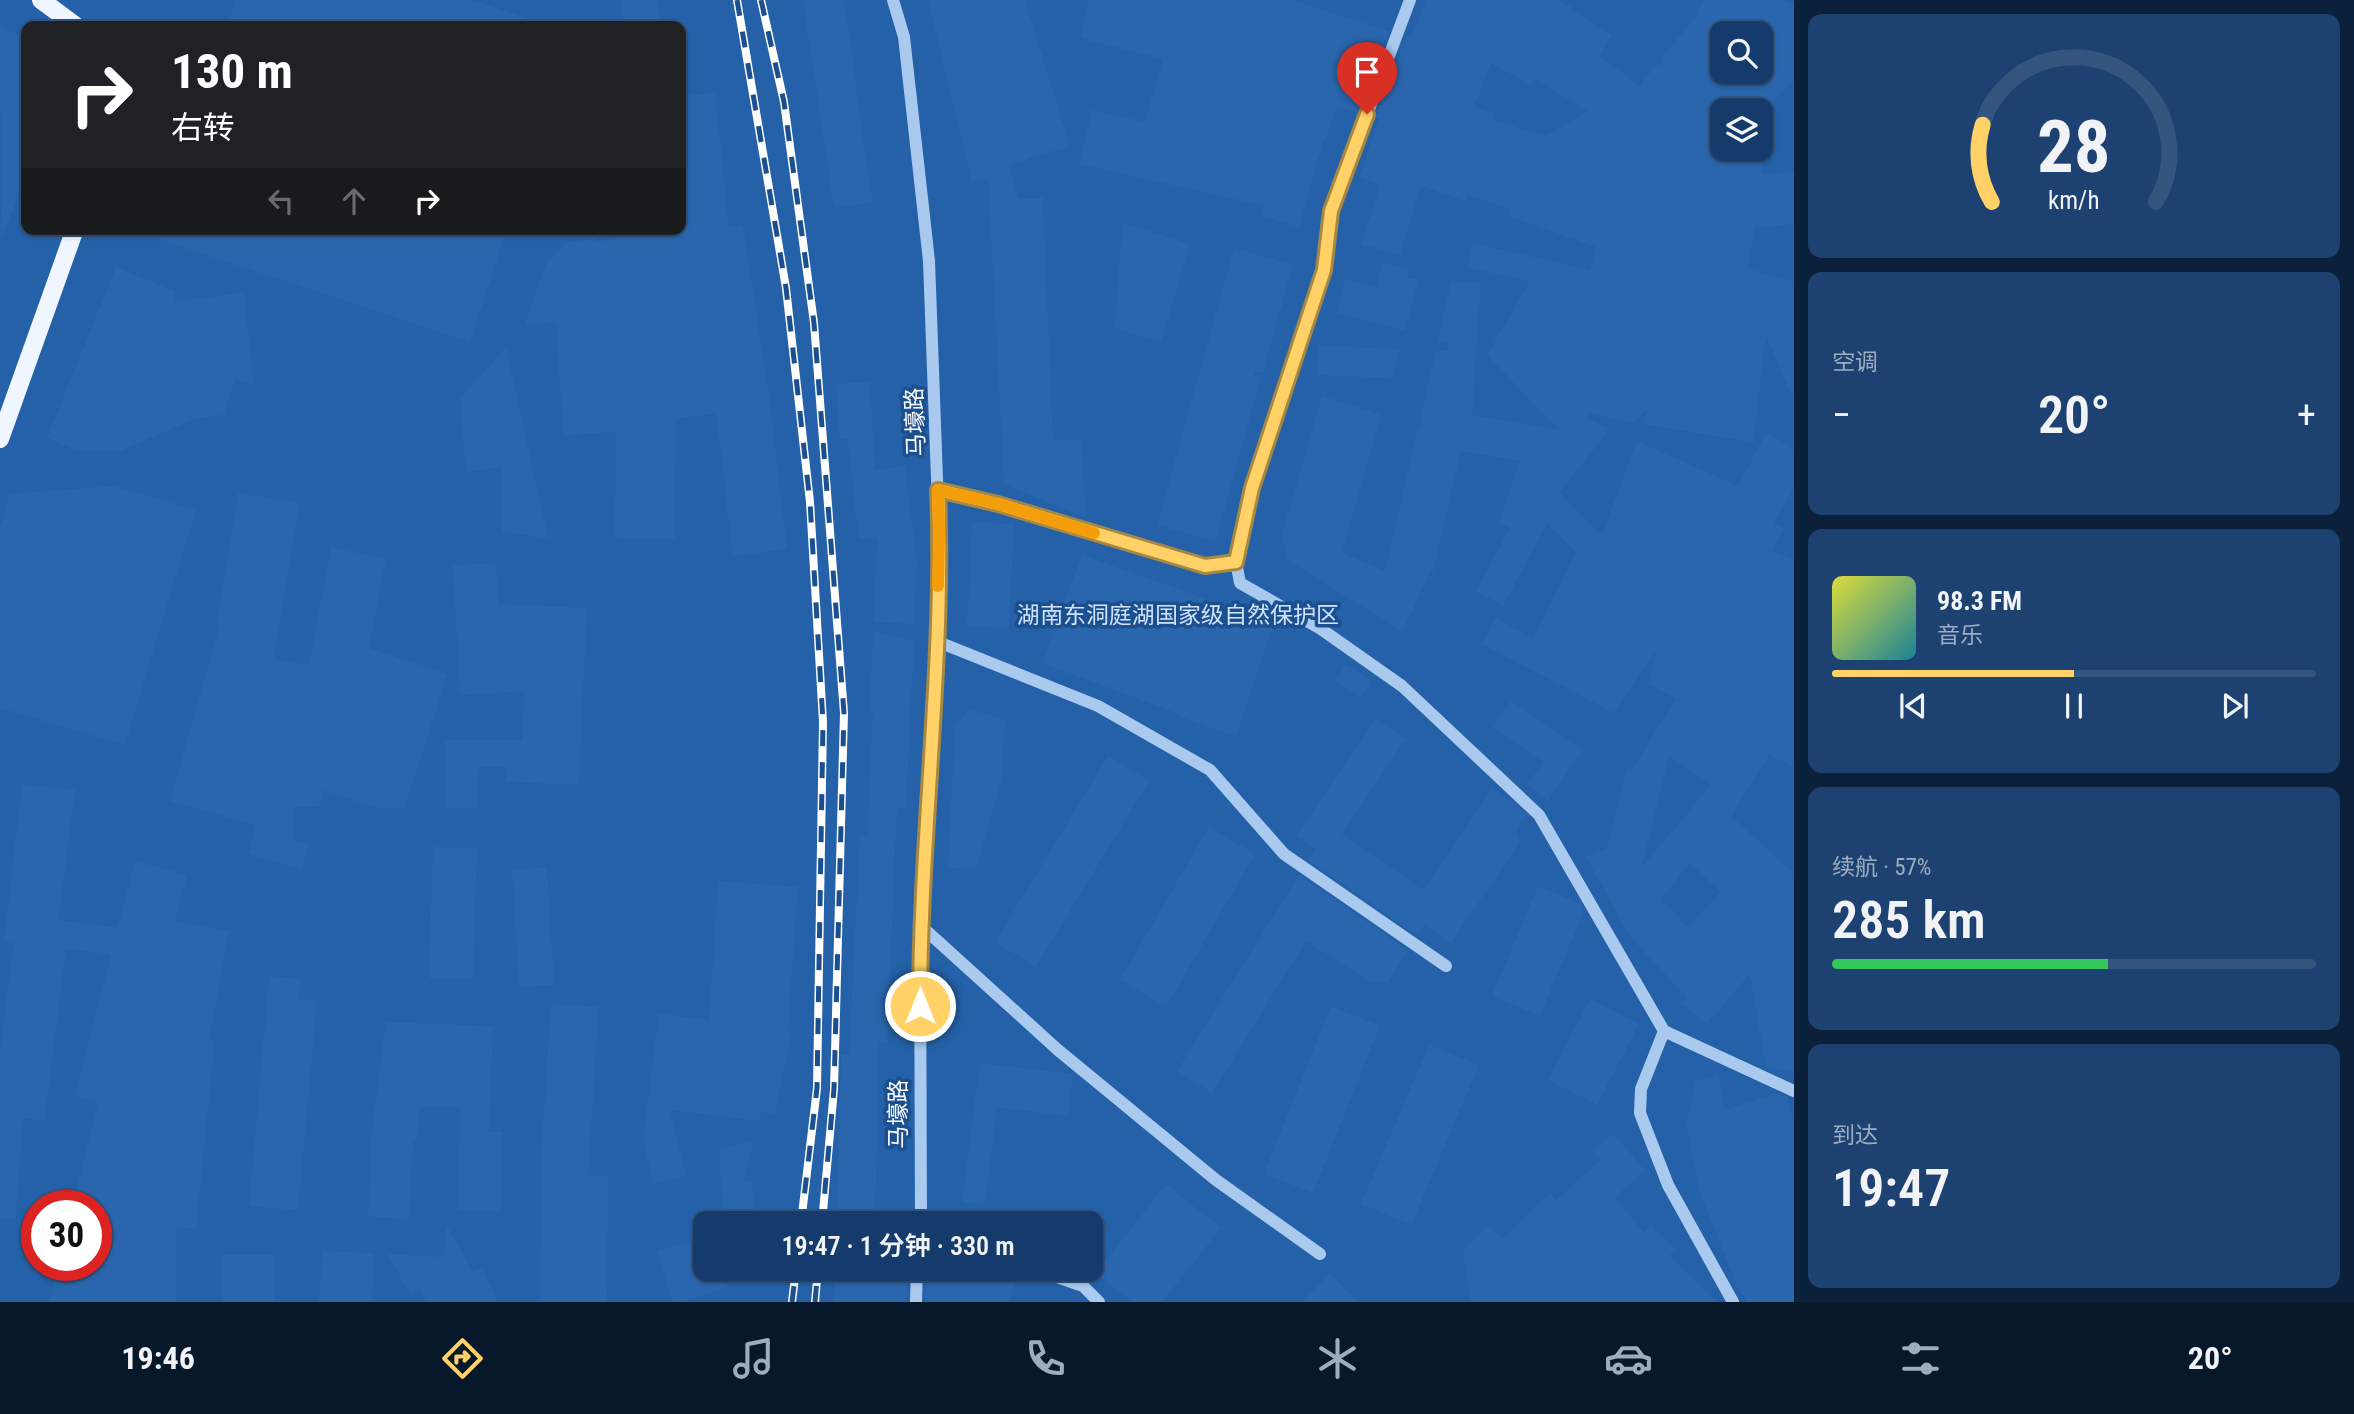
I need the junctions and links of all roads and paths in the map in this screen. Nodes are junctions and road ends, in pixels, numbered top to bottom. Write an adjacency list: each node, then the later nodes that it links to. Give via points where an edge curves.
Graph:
1 (41, 0): 4 (main road)
2 (893, 0): 7 (street, 马壕路, via 904,37 929,261)
3 (1410, 0): 8 (street, via 1331,211 1324,270 1252,488)
4 (69, 21)
5 (73, 235): 6 (main road)
6 (0, 439)
7 (938, 490): 8 (street, via 1205,566); 9 (street, 马壕路)
8 (1236, 562): 12 (street, via 1240,583 1321,629 1402,686 1539,815)
9 (936, 641): 10 (street, 马壕路); 11 (street, via 1098,706 1210,770 1284,854)
10 (920, 925): 14 (street, 马壕路); 15 (street, via 1058,1050 1205,1171)
11 (1446, 966)
12 (1664, 1031): 13 (street); 20 (street, via 1641,1089 1640,1113 1668,1185)
13 (1794, 1091)
14 (920, 1211)
15 (1320, 1254)
16 (917, 1281): 18 (street)
17 (1069, 1281): 19 (street, via 1083,1286)
18 (916, 1302)
19 (1099, 1302)
20 (1733, 1302)

